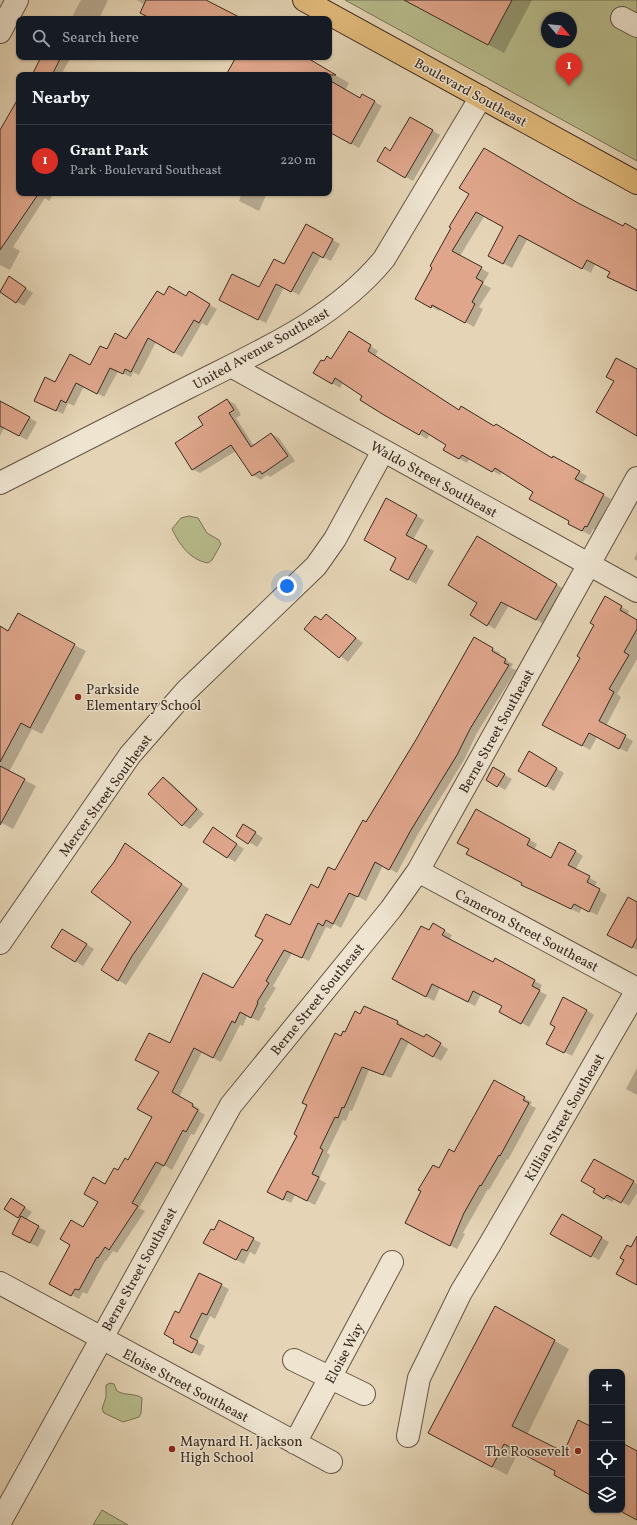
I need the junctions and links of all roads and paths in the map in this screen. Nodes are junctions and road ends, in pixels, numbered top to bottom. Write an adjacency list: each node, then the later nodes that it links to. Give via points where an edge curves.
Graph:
1 (17, 0): 3 (street)
2 (304, 0): 4 (main road, Boulevard Southeast)
3 (0, 32)
4 (481, 97): 5 (main road, Boulevard Southeast); 6 (street, United Avenue Southeast, via 394,244 370,276 334,308)
5 (637, 183)
6 (231, 366): 7 (street, Waldo Street Southeast); 9 (street, United Avenue Southeast)
7 (383, 451): 10 (street, Waldo Street Southeast); 13 (street, Mercer Street Southeast, via 335,539 316,566 189,688 130,755)
8 (637, 478): 10 (street, Berne Street Southeast)
9 (0, 483)
10 (588, 565): 11 (street, Waldo Street Southeast); 12 (street, Berne Street Southeast)
11 (637, 591)
12 (418, 870): 14 (street, Cameron Street Southeast); 17 (street, Berne Street Southeast, via 391,909 231,1105)
13 (0, 943)
14 (637, 989): 21 (street, Killian Street Southeast, via 461,1292 419,1378)
15 (392, 1262): 19 (street, Eloise Way)
16 (0, 1283): 17 (street, Eloise Street Southeast)
17 (100, 1338): 22 (street, Eloise Street Southeast); 24 (street, Berne Street Southeast)
18 (294, 1360): 19 (street)
19 (331, 1378): 20 (street); 22 (street, Eloise Way)
20 (364, 1394)
21 (408, 1436)
22 (295, 1443): 23 (street, Eloise Street Southeast)
23 (331, 1462)
24 (0, 1522)

